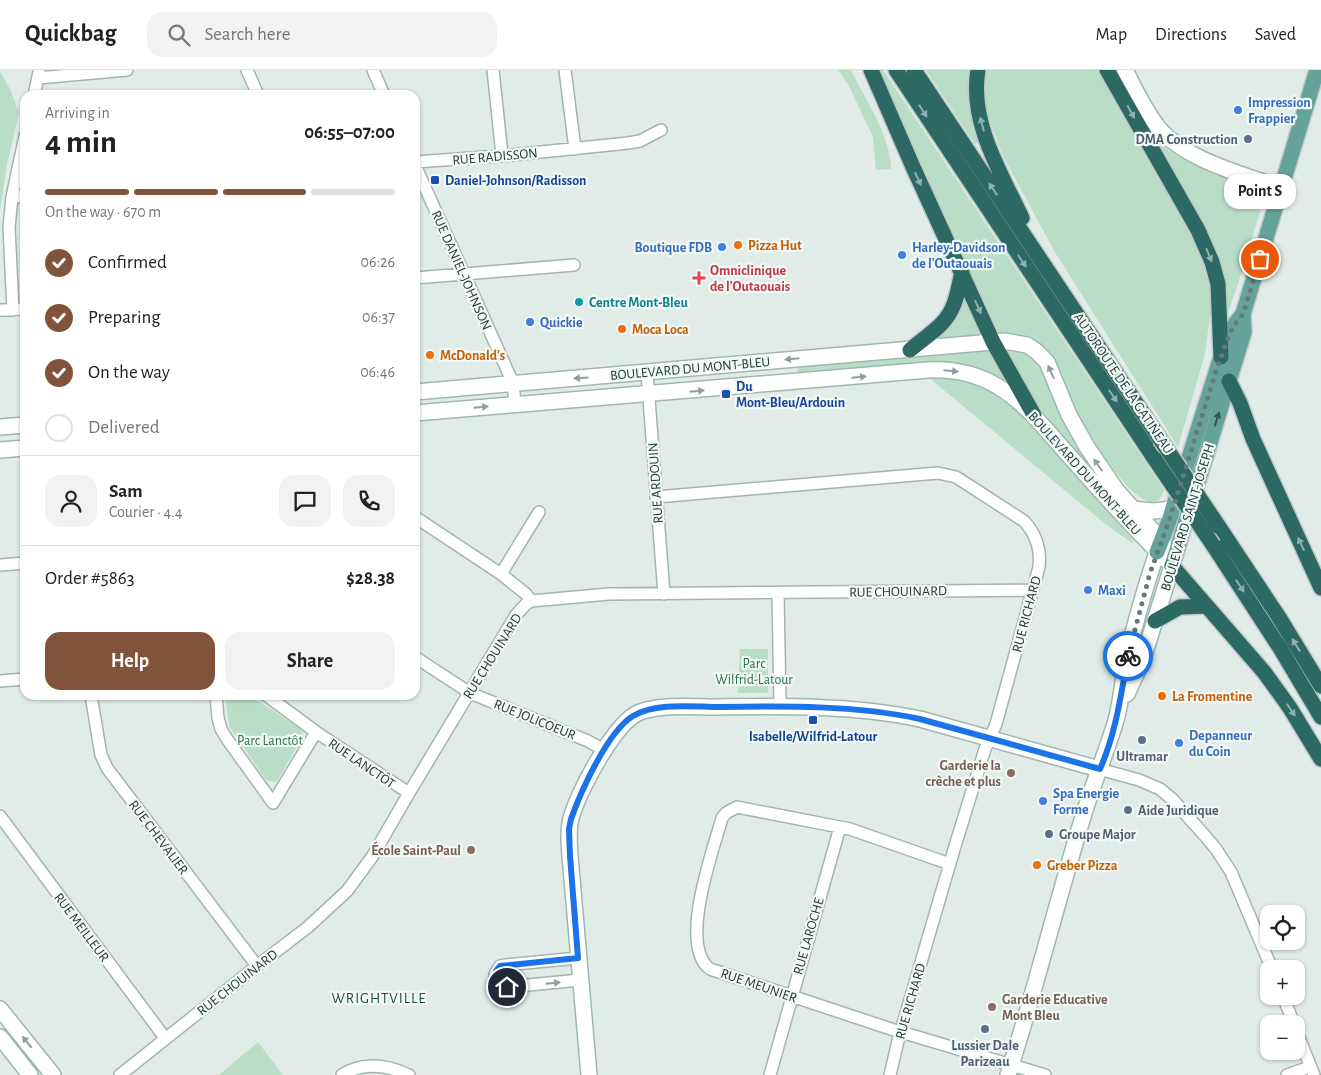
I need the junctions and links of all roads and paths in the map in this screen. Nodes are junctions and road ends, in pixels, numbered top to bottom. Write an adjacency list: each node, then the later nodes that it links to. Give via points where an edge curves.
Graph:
1 (127, 70): 13 (street)
2 (247, 70): 15 (street)
3 (373, 70): 16 (street)
4 (493, 70): 19 (street)
5 (565, 70): 18 (street)
6 (871, 70): 28 (highway, one-way to 28)
7 (896, 70): 79 (highway, AUTOROUTE DE LA GATINEAU, one-way to 79, bridge, via 1213,545)
8 (914, 70): 26 (highway, AUTOROUTE DE LA GATINEAU, one-way to 8)
9 (978, 70): 26 (highway, one-way to 9, via 983,128 976,94)
10 (1107, 70): 37 (highway, one-way to 37, via 1209,255 1219,292)
11 (1125, 70): 23 (street, via 1151,118 1174,144 1197,157)
12 (1317, 70): 23 (main road, BOULEVARD SAINT-JOSEPH)
13 (39, 74): 14 (street)
14 (35, 90)
15 (256, 90)
16 (382, 90)
17 (661, 130): 18 (street, RUE RADISSON, via 640,141)
18 (575, 149): 19 (street, RUE RADISSON)
19 (502, 155): 21 (street, RUE RADISSON)
20 (20, 159): 25 (street)
21 (420, 163)
22 (420, 174): 29 (street, RUE DANIEL-JOHNSON)
23 (1282, 188): 34 (main road, BOULEVARD SAINT-JOSEPH)
24 (20, 196): 25 (street)
25 (12, 197): 33 (street, via 8,243)
26 (1040, 258): 72 (highway, AUTOROUTE DE LA GATINEAU, one-way to 26, bridge)
27 (574, 264): 29 (street)
28 (962, 273): 35 (highway, one-way to 35); 36 (highway, via 955,301 946,318)
29 (464, 274): 30 (street); 40 (street, RUE DANIEL-JOHNSON)
30 (420, 278)
31 (20, 309): 33 (street)
32 (0, 310): 33 (street)
33 (13, 310)
34 (1243, 314): 37 (main road, BOULEVARD SAINT-JOSEPH, via 1232,328); 39 (main road, BOULEVARD SAINT-JOSEPH, via 1244,332)
35 (993, 342): 36 (street, BOULEVARD DU MONT-BLEU); 47 (highway); 54 (street, BOULEVARD DU MONT-BLEU, one-way to 35, via 1084,442 1044,358 1021,343)
36 (910, 350): 38 (street, BOULEVARD DU MONT-BLEU, one-way to 38)
37 (1221, 357): 53 (main road, BOULEVARD SAINT-JOSEPH)
38 (647, 373): 40 (street, BOULEVARD DU MONT-BLEU, one-way to 40); 43 (street, RUE ARDOUIN)
39 (1229, 381): 60 (main road, BOULEVARD SAINT-JOSEPH, one-way to 39); 62 (highway, one-way to 39)
40 (513, 384): 41 (street, BOULEVARD DU MONT-BLEU); 44 (street, RUE DANIEL-JOHNSON)
41 (447, 389): 42 (street, BOULEVARD DU MONT-BLEU); 45 (street)
42 (420, 392)
43 (648, 395): 44 (street, BOULEVARD DU MONT-BLEU); 47 (street, BOULEVARD DU MONT-BLEU, one-way to 47, via 951,370 996,385); 52 (street, RUE ARDOUIN)
44 (516, 404): 45 (street, BOULEVARD DU MONT-BLEU, one-way to 44)
45 (448, 410): 46 (street, BOULEVARD DU MONT-BLEU)
46 (420, 413)
47 (1034, 415): 57 (street, BOULEVARD DU MONT-BLEU, via 1087,476)
48 (20, 425): 49 (street)
49 (0, 427)
50 (20, 448): 51 (street)
51 (0, 450)
52 (656, 497): 63 (street, RUE RICHARD, via 948,474 1024,521 1030,528 1038,542 1040,558); 65 (street, RUE ARDOUIN)
53 (1173, 508): 54 (street, via 1154,511); 57 (main road, BOULEVARD SAINT-JOSEPH)
54 (1132, 509): 57 (street, BOULEVARD DU MONT-BLEU)
55 (539, 512): 61 (street)
56 (420, 520): 61 (street)
57 (1160, 546): 60 (street, BOULEVARD DU MONT-BLEU); 78 (street, BOULEVARD SAINT-JOSEPH, via 1142,598)
58 (20, 563): 59 (street)
59 (0, 565)
60 (1172, 566): 67 (highway); 68 (street, BOULEVARD SAINT-JOSEPH)
61 (501, 574): 66 (street)
62 (1321, 588)
63 (1032, 590): 64 (street, RUE CHOUINARD); 81 (street, RUE RICHARD, via 996,724)
64 (778, 593): 65 (street, RUE CHOUINARD); 77 (street)
65 (664, 594): 66 (street, RUE CHOUINARD, via 608,594)
66 (531, 600): 73 (street, RUE CHOUINARD, via 516,615)
67 (1206, 606): 68 (highway, via 1180,607); 83 (highway, one-way to 83, via 1264,672)
68 (1155, 621): 78 (street, BOULEVARD SAINT-JOSEPH, via 1143,659)
69 (420, 660): 73 (street, RUE JOLICOEUR)
70 (20, 679): 71 (street)
71 (0, 681)
72 (1321, 686)
73 (470, 693): 82 (street, RUE JOLICOEUR); 85 (street, RUE CHOUINARD)
74 (92, 700): 91 (street, RUE CHEVALIER, via 101,755 107,768)
75 (217, 700): 80 (street, RUE LANCTÔT, via 221,728 272,803)
76 (273, 700): 80 (street, RUE LANCTÔT)
77 (780, 706): 81 (street, via 907,716); 82 (street, via 673,707 641,712 624,723)
78 (1117, 716): 84 (street, BOULEVARD SAINT-JOSEPH)
79 (1321, 717)
80 (316, 732): 85 (street, RUE LANCTÔT)
81 (989, 739): 84 (street); 88 (street, RUE RICHARD)
82 (604, 750): 89 (street, via 576,805 569,829)
83 (1321, 759)
84 (1100, 769): 90 (street, via 1160,789 1206,837 1231,872); 99 (street, BOULEVARD SAINT-JOSEPH, via 1082,819)
85 (408, 793): 91 (street, RUE CHOUINARD, via 372,857 347,892 308,927)
86 (0, 816): 97 (street, RUE MEILLEUR)
87 (840, 826): 88 (street, RUE MEUNIER); 93 (street, RUE LAROCHE); 93 (street, RUE MEUNIER, via 745,807 731,809 722,818 699,901 699,955 710,969)
88 (950, 864): 95 (street, RUE RICHARD)
89 (578, 958): 92 (street); 92 (street, one-way to 92, via 505,964 495,974 499,984 507,987)
90 (1268, 960)
91 (256, 966): 97 (street, RUE CHOUINARD)
92 (580, 980): 106 (street)
93 (791, 997): 95 (street, RUE MEUNIER); 107 (street, RUE LAROCHE)
94 (0, 1009): 102 (street, one-way to 94)
95 (901, 1032): 99 (street, RUE MEUNIER); 108 (street, RUE RICHARD)
96 (0, 1037): 101 (street)
97 (165, 1038): 103 (street, RUE CHOUINARD)
98 (1305, 1053): 100 (street)
99 (1010, 1070): 109 (street, RUE MEUNIER)
100 (1312, 1071): 110 (street)
101 (30, 1075)
102 (53, 1075)
103 (120, 1075)
104 (342, 1075): 105 (street, via 358,1068 381,1066)
105 (409, 1075)
106 (589, 1075)
107 (770, 1075)
108 (890, 1075)
109 (1045, 1075)
110 (1287, 1075)

